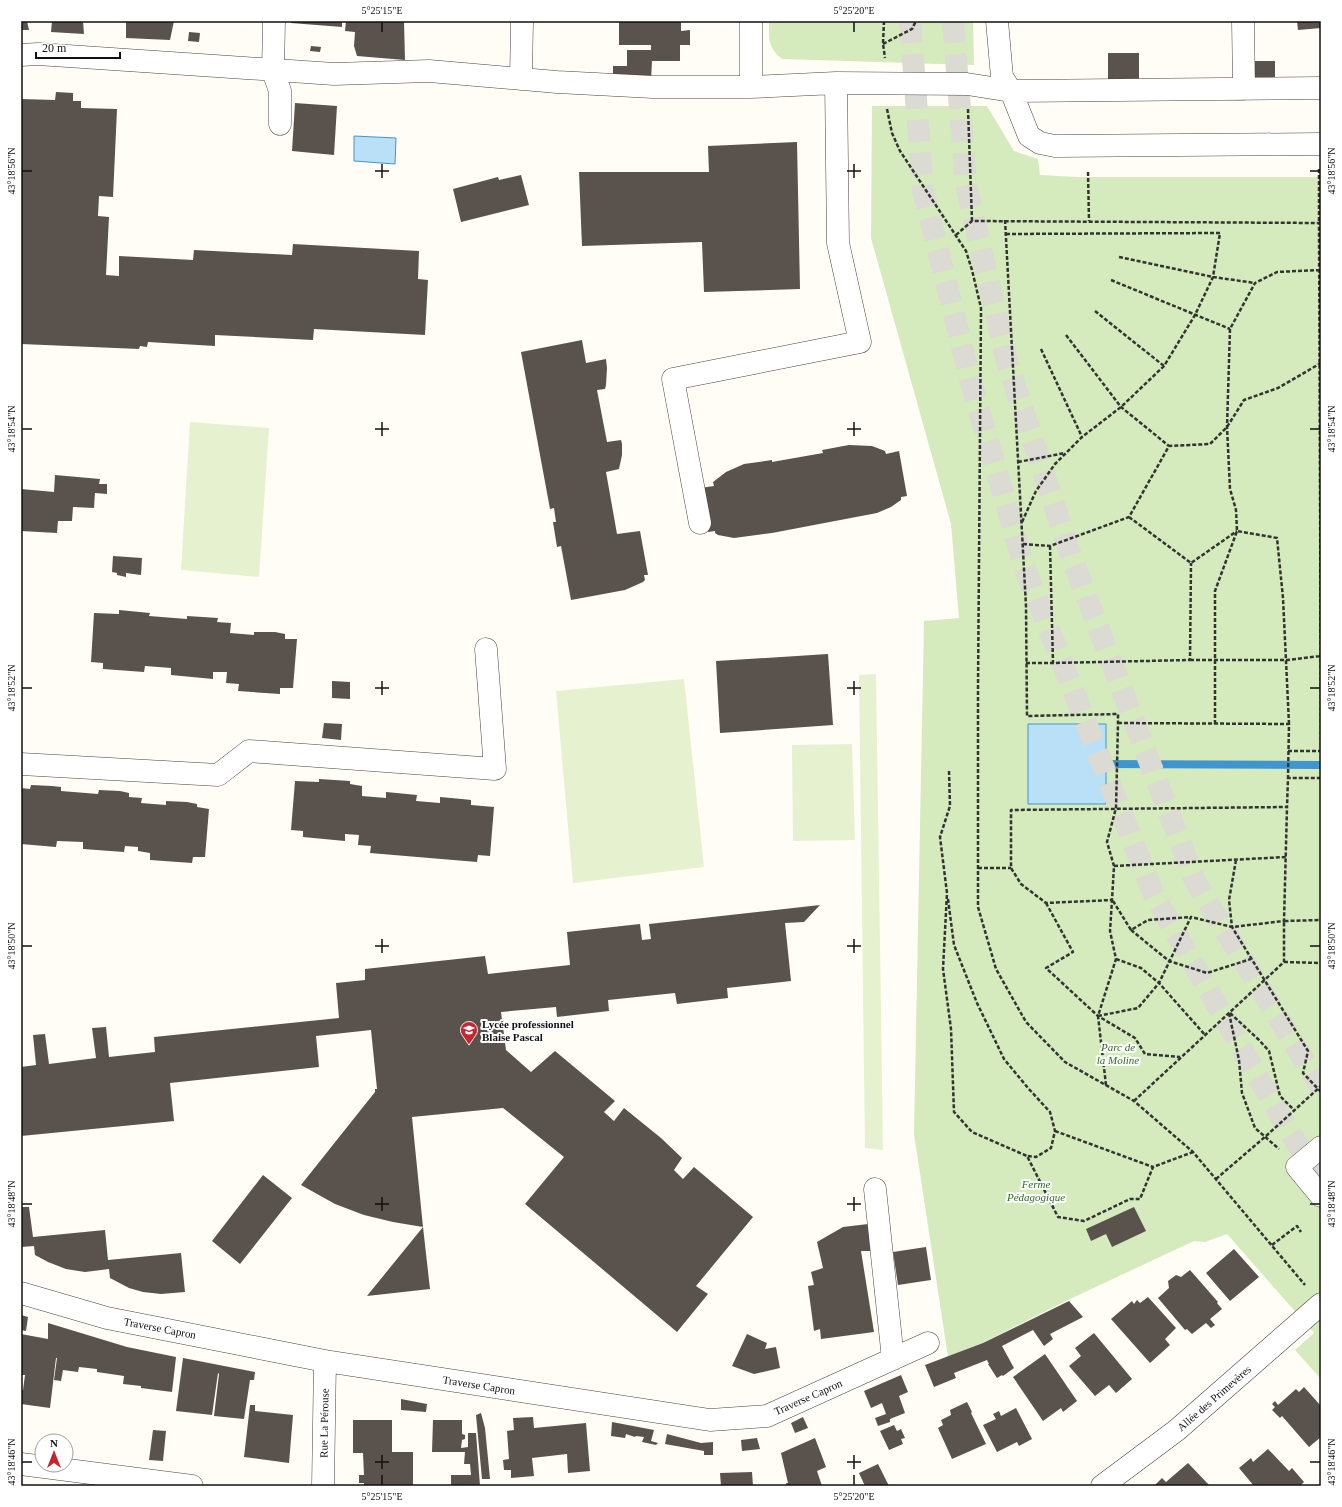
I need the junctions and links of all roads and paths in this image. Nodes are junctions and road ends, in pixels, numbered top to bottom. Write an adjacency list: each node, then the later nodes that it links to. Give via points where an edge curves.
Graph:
1 (274, 21): 11 (street)
2 (522, 21): 12 (street)
3 (752, 21): 15 (street)
4 (884, 21): 8 (path)
5 (916, 21): 8 (path, via 912,29)
6 (997, 21): 18 (street, via 1002,77)
7 (1243, 21): 17 (street)
8 (883, 44): 10 (path)
9 (21, 55): 11 (street, via 38,54)
10 (885, 63)
11 (273, 71): 12 (street, via 334,74 429,71); 20 (street, via 280,92)
12 (521, 79): 15 (street, via 653,87)
13 (836, 83): 14 (street); 15 (street); 48 (street, via 838,242 860,342 674,379)
14 (967, 84): 18 (street); 24 (path)
15 (751, 87)
16 (1321, 88): 17 (street)
17 (1244, 89): 18 (street)
18 (1011, 90): 22 (street, via 1030,136 1040,143 1055,146)
19 (886, 107): 28 (path, via 892,133 900,151)
20 (280, 124)
21 (1320, 144): 22 (street); 26 (path)
22 (1088, 146): 25 (path)
23 (1005, 220): 24 (path); 25 (path); 27 (path)
24 (972, 221): 28 (path)
25 (1089, 221): 26 (path)
26 (1320, 223): 30 (path)
27 (1006, 234): 31 (path, via 1220,233); 46 (path)
28 (956, 235): 75 (path, via 966,251 981,308)
29 (1119, 257): 31 (path)
30 (1319, 270): 33 (path, via 1277,272); 39 (path)
31 (1213, 277): 33 (path); 35 (path)
32 (1111, 280): 35 (path)
33 (1255, 283): 36 (path)
34 (1095, 311): 40 (path)
35 (1195, 315): 36 (path); 40 (path)
36 (1230, 330): 42 (path)
37 (1066, 335): 41 (path)
38 (1041, 349): 43 (path)
39 (1320, 363): 42 (path, via 1278,388 1244,400); 55 (path)
40 (1164, 366): 41 (path)
41 (1122, 407): 43 (path); 44 (path)
42 (1227, 427): 44 (path, via 1210,444); 50 (path, via 1230,489 1236,510)
43 (1082, 437): 45 (path)
44 (1169, 446): 47 (path)
45 (1066, 453): 46 (path); 49 (path, via 1036,491)
46 (1018, 462): 49 (path)
47 (1129, 517): 52 (path); 53 (path)
48 (700, 523)
49 (1021, 523): 51 (path)
50 (1237, 531): 53 (path); 57 (path, via 1215,591); 58 (path, via 1277,538)
51 (1023, 544): 52 (path); 59 (path)
52 (1050, 546): 60 (path)
53 (1191, 563): 56 (path)
54 (486, 649): 66 (street, via 495,769 249,751 218,775)
55 (1320, 657): 58 (path); 64 (path)
56 (1190, 660): 57 (path); 60 (path)
57 (1215, 660): 58 (path); 62 (path)
58 (1287, 660): 63 (path)
59 (1026, 663): 60 (path); 61 (path, via 1027,716 1118,714)
60 (1053, 663)
61 (1118, 723): 62 (path); 71 (path)
62 (1215, 724): 63 (path)
63 (1289, 724): 65 (path)
64 (1321, 750): 65 (path)
65 (1288, 751): 68 (path)
66 (21, 764)
67 (949, 770): 77 (path, via 950,806 940,837)
68 (1288, 778): 69 (path); 70 (path)
69 (1321, 778)
70 (1287, 807): 71 (path); 72 (path)
71 (1116, 808): 74 (path, via 1107,842); 76 (path, via 1011,810)
72 (1286, 857): 73 (path); 82 (path)
73 (1236, 860): 74 (path); 83 (path, via 1229,900)
74 (1114, 866): 78 (path)
75 (978, 868): 76 (path); 96 (path, via 978,907 996,969 1026,1022 1065,1062)
76 (1011, 868): 79 (path, via 1021,884)
77 (947, 893): 102 (path, via 954,945 977,1003 1004,1059 1050,1112); 106 (path, via 943,970 951,1029 954,1112 972,1132)
78 (1112, 900): 79 (path); 84 (path); 85 (path, via 1110,931)
79 (1046, 903): 93 (path, via 1073,952 1046,968)
80 (1191, 917): 83 (path); 84 (path, via 1148,920); 87 (path)
81 (1321, 920): 82 (path)
82 (1284, 921): 83 (path); 88 (path)
83 (1232, 927): 86 (path)
84 (1131, 930): 87 (path)
85 (1116, 959): 91 (path, via 1142,968); 93 (path)
86 (1251, 959): 87 (path, via 1207,973); 90 (path)
87 (1169, 961): 91 (path)
88 (1284, 962): 89 (path); 90 (path)
89 (1321, 963)
90 (1264, 981): 92 (path); 98 (path, via 1308,1051 1303,1073)
91 (1159, 983): 93 (path, via 1138,1008); 94 (path)
92 (1229, 1013): 94 (path); 101 (path, via 1269,1051 1280,1096); 103 (path, via 1242,1093 1255,1128)
93 (1098, 1016): 95 (path, via 1135,1038 1144,1054); 96 (path)
94 (1205, 1036): 95 (path)
95 (1181, 1057): 100 (path)
96 (1106, 1085): 100 (path)
97 (1321, 1086): 98 (path)
98 (1318, 1088): 99 (path); 101 (path)
99 (1321, 1092)
100 (1134, 1101): 105 (path)
101 (1294, 1110): 103 (path)
102 (1055, 1131): 106 (path, via 1051,1148 1036,1157); 107 (path)
103 (1266, 1136): 108 (path)
104 (1321, 1147): 110 (street, via 1297,1166)
105 (1193, 1152): 107 (path); 108 (path)
106 (1027, 1156): 107 (path, via 1058,1217 1084,1221 1130,1199 1140,1199)
107 (1153, 1167)
108 (1216, 1179): 112 (path)
109 (875, 1189): 117 (street)
110 (1321, 1196)
111 (1301, 1232): 112 (path, via 1297,1226)
112 (1272, 1245): 113 (path)
113 (1287, 1264)
114 (21, 1293): 118 (street, Traverse Capron, via 107,1318)
115 (1321, 1304): 122 (street, Allée des Primevères, via 1178,1430)
116 (928, 1343): 117 (street, Traverse Capron)
117 (893, 1359): 118 (street, Traverse Capron, via 767,1416 710,1420)
118 (325, 1361): 121 (street, Rue La Pérouse)
119 (21, 1464): 120 (street)
120 (192, 1486)
121 (323, 1486)
122 (1102, 1486)

